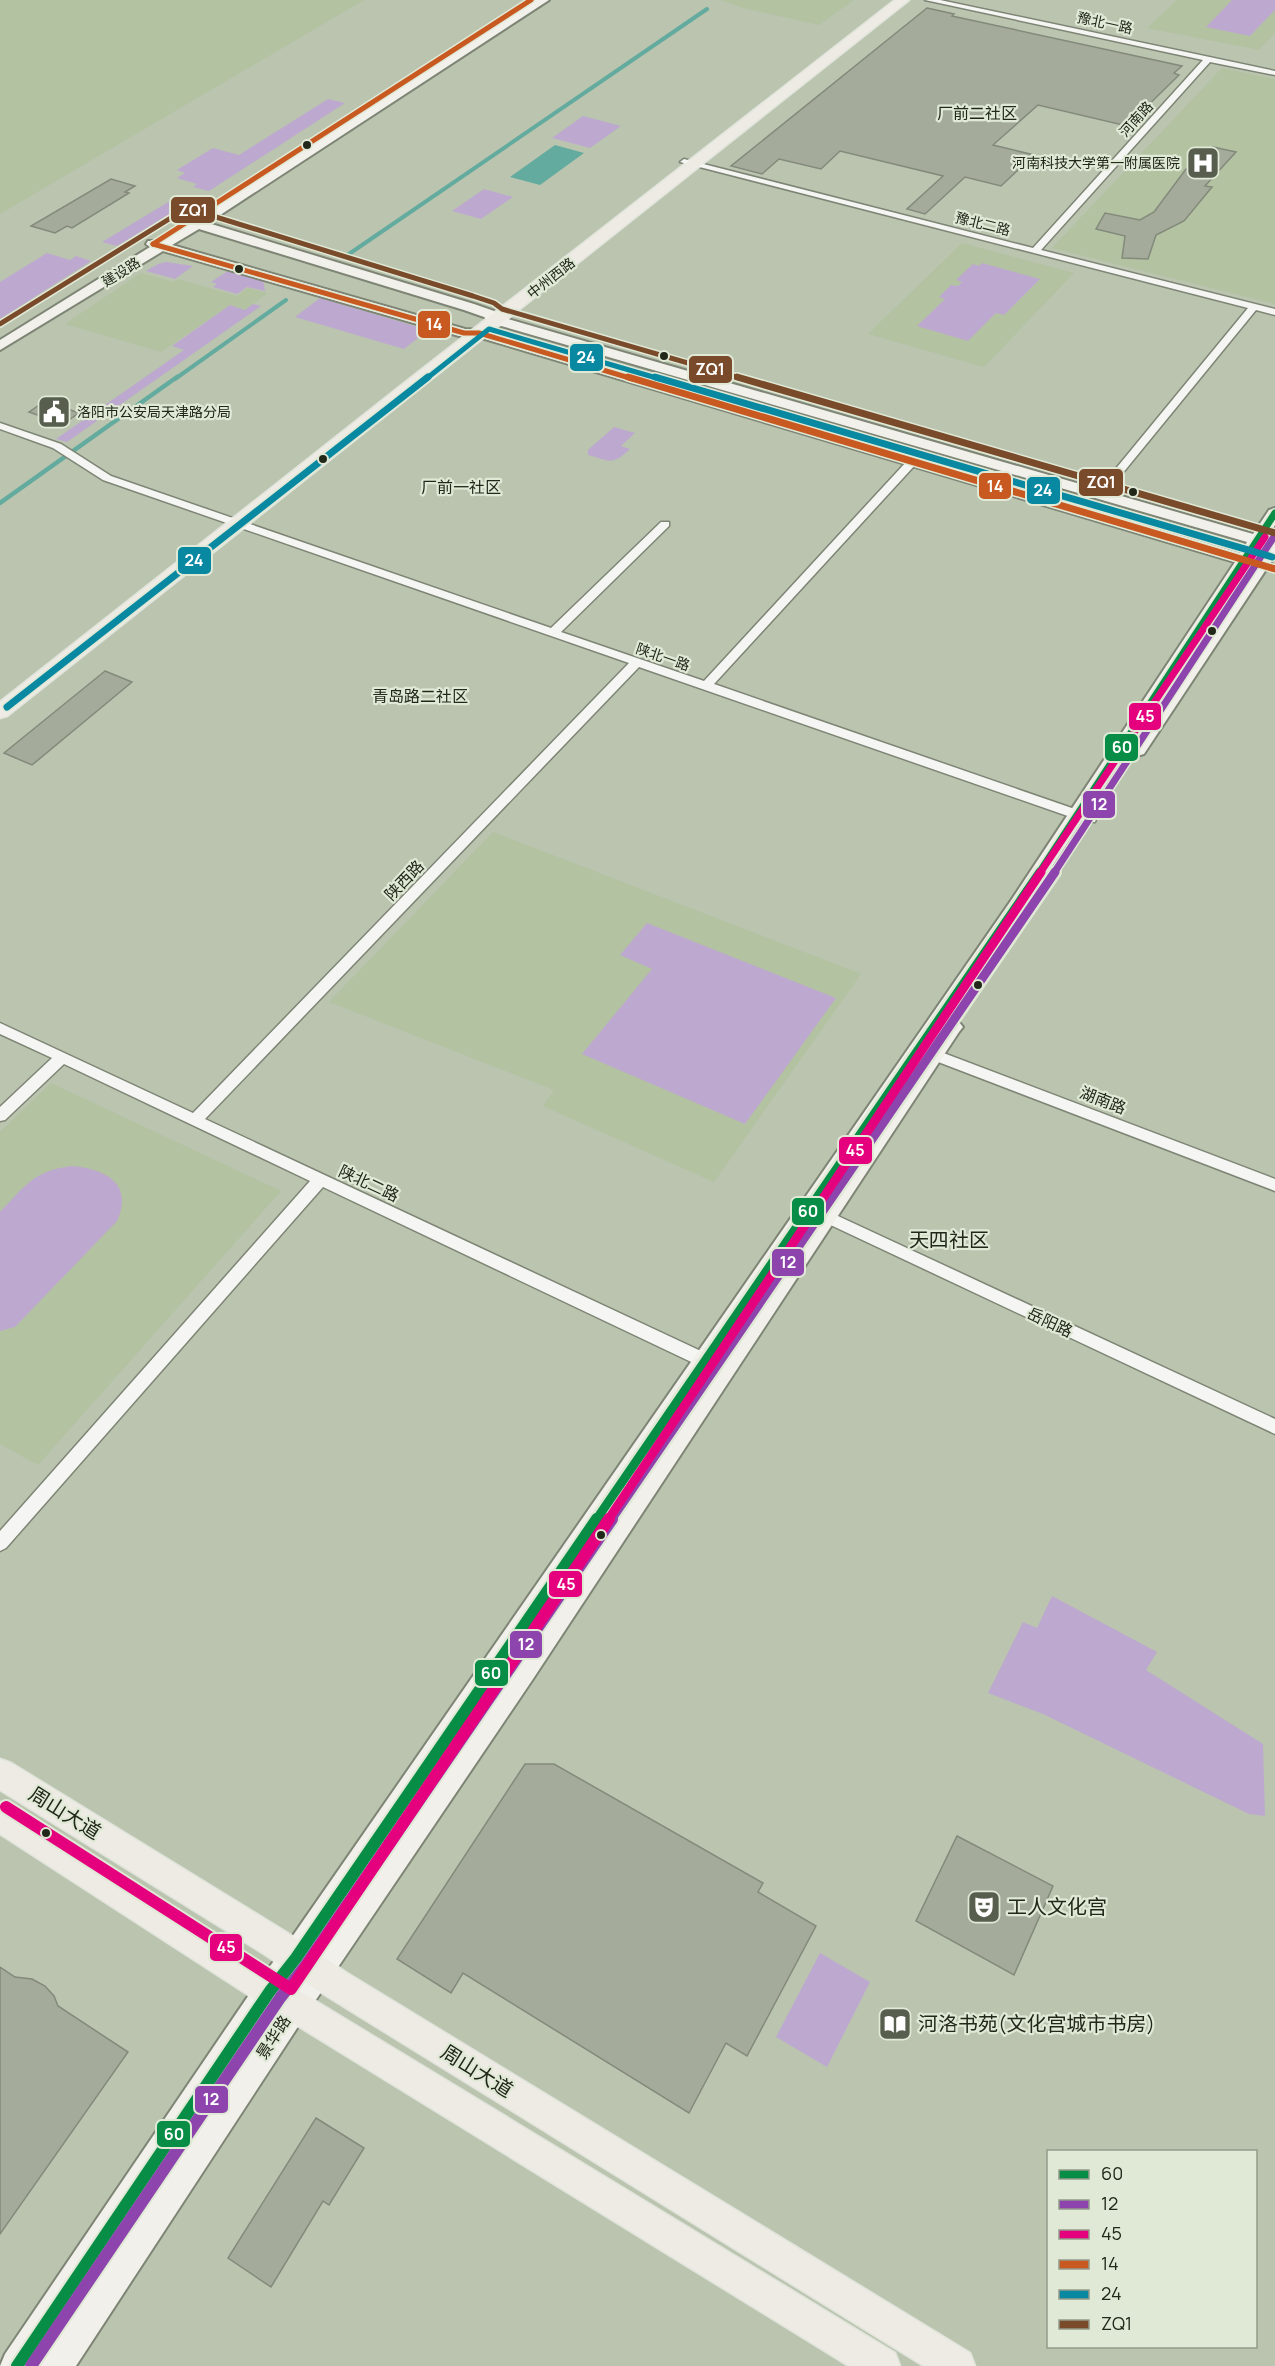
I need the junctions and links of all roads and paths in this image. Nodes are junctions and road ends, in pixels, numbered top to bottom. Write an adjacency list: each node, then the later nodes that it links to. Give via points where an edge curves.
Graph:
1 (531, 0): 9 (main road, 建设路)
2 (543, 0): 9 (main road, 建设路)
3 (891, 0): 8 (main road, 中州西路)
4 (903, 0): 8 (main road, 中州西路)
5 (929, 0): 6 (street, 豫北一路)
6 (1208, 59): 7 (street, 豫北一路); 11 (street, 河南路)
7 (1275, 73)
8 (689, 163): 11 (street, 豫北二路); 14 (main road, 中州西路)
9 (192, 223): 10 (main road, 建设路); 14 (main road)
10 (157, 245): 15 (main road); 16 (main road, 建设路); 17 (main road, 建设路)
11 (1035, 251): 12 (street, 豫北二路)
12 (1254, 307): 13 (street, 豫北二路); 20 (street)
13 (1275, 312)
14 (492, 317): 15 (main road, 中州西路); 20 (main road)
15 (471, 333): 19 (main road); 22 (main road, 中州西路)
16 (0, 338)
17 (0, 346)
18 (0, 426): 22 (street, 陕北一路, via 57,446 107,478)
19 (912, 462): 26 (main road); 29 (street)
20 (1100, 494): 24 (main road)
21 (1275, 513): 24 (main road, 景华路)
22 (231, 523): 27 (street, 陕北一路); 30 (main road, 中州西路); 31 (main road, 中州西路)
23 (665, 524): 27 (street)
24 (1257, 540): 25 (main road); 26 (main road, 景华路)
25 (1275, 545): 26 (main road, 景华路)
26 (1260, 565): 32 (main road, 景华路)
27 (552, 634): 28 (street, 陕北一路)
28 (636, 663): 29 (street, 陕北一路); 37 (street, 陕西路)
29 (705, 687): 32 (street, 陕北一路)
30 (0, 698)
31 (0, 712)
32 (1083, 817): 34 (main road, 景华路)
33 (0, 1028): 35 (street, 陕北二路)
34 (926, 1052): 39 (street, 湖南路); 40 (main road, 景华路); 41 (main road, 景华路)
35 (62, 1057): 36 (street); 37 (street, 陕北二路)
36 (0, 1116)
37 (195, 1120): 38 (street, 陕北二路)
38 (320, 1179): 41 (street, 陕北二路); 43 (street)
39 (1275, 1185)
40 (825, 1216): 41 (main road, 景华路); 42 (street, 岳阳路)
41 (714, 1365): 46 (main road, 景华路)
42 (1275, 1427)
43 (0, 1543)
44 (0, 1773): 46 (main road, 周山大道)
45 (0, 1817): 47 (main road)
46 (307, 1965): 47 (main road, 景华路); 51 (main road, 周山大道)
47 (282, 1998): 48 (main road, 景华路); 49 (main road, 景华路); 50 (main road)
48 (17, 2366)
49 (56, 2366)
50 (882, 2366)
51 (957, 2366)

